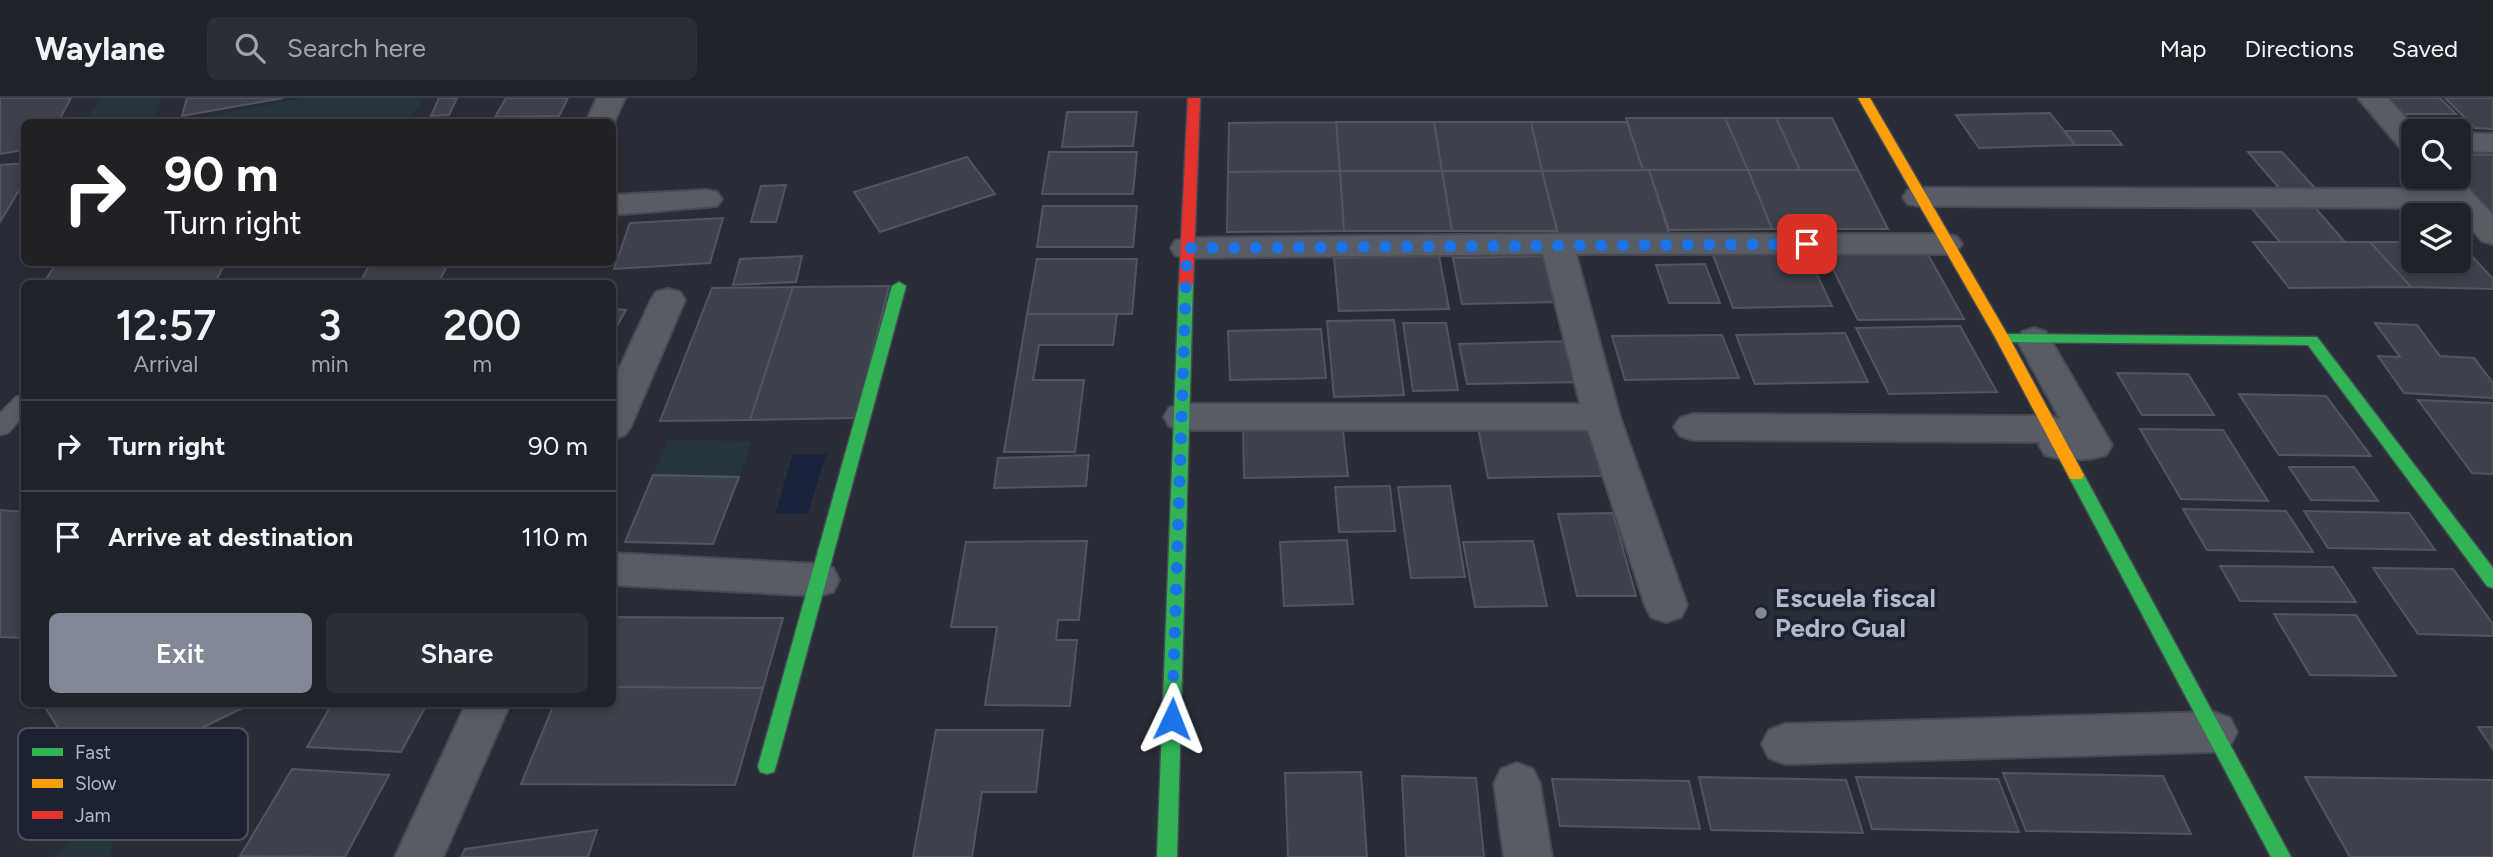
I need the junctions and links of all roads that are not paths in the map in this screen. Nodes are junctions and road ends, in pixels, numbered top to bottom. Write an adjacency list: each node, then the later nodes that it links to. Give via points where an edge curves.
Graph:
1 (611, 98): 5 (street)
2 (1195, 98): 17 (street)
3 (1864, 98): 11 (street)
4 (2372, 98): 6 (street)
5 (602, 119)
6 (2401, 130)
7 (2471, 142): 8 (street)
8 (2493, 143)
9 (2401, 189): 11 (street)
10 (2453, 189): 14 (street)
11 (1919, 197): 16 (street)
12 (706, 199): 13 (street)
13 (616, 205)
14 (2493, 234)
15 (1558, 244): 16 (street); 17 (street); 24 (street)
16 (1946, 244): 20 (street)
17 (1187, 248): 23 (street)
18 (898, 286): 29 (street)
19 (668, 300): 22 (street)
20 (2018, 340): 27 (street, via 2093,445); 30 (street, via 2312,340)
21 (21, 405): 25 (lane)
22 (616, 417)
23 (1182, 417): 24 (street); 38 (street)
24 (1602, 417): 31 (street)
25 (0, 427)
26 (1693, 427): 27 (street)
27 (2053, 437): 33 (street)
28 (616, 569): 29 (street)
29 (818, 580): 35 (street)
30 (2493, 581)
31 (1666, 605)
32 (487, 707): 37 (street)
33 (2214, 732): 34 (street); 40 (street)
34 (1785, 744)
35 (767, 766)
36 (1517, 784): 39 (street)
37 (419, 857)
38 (1167, 857)
39 (1528, 857)
40 (2281, 857)

